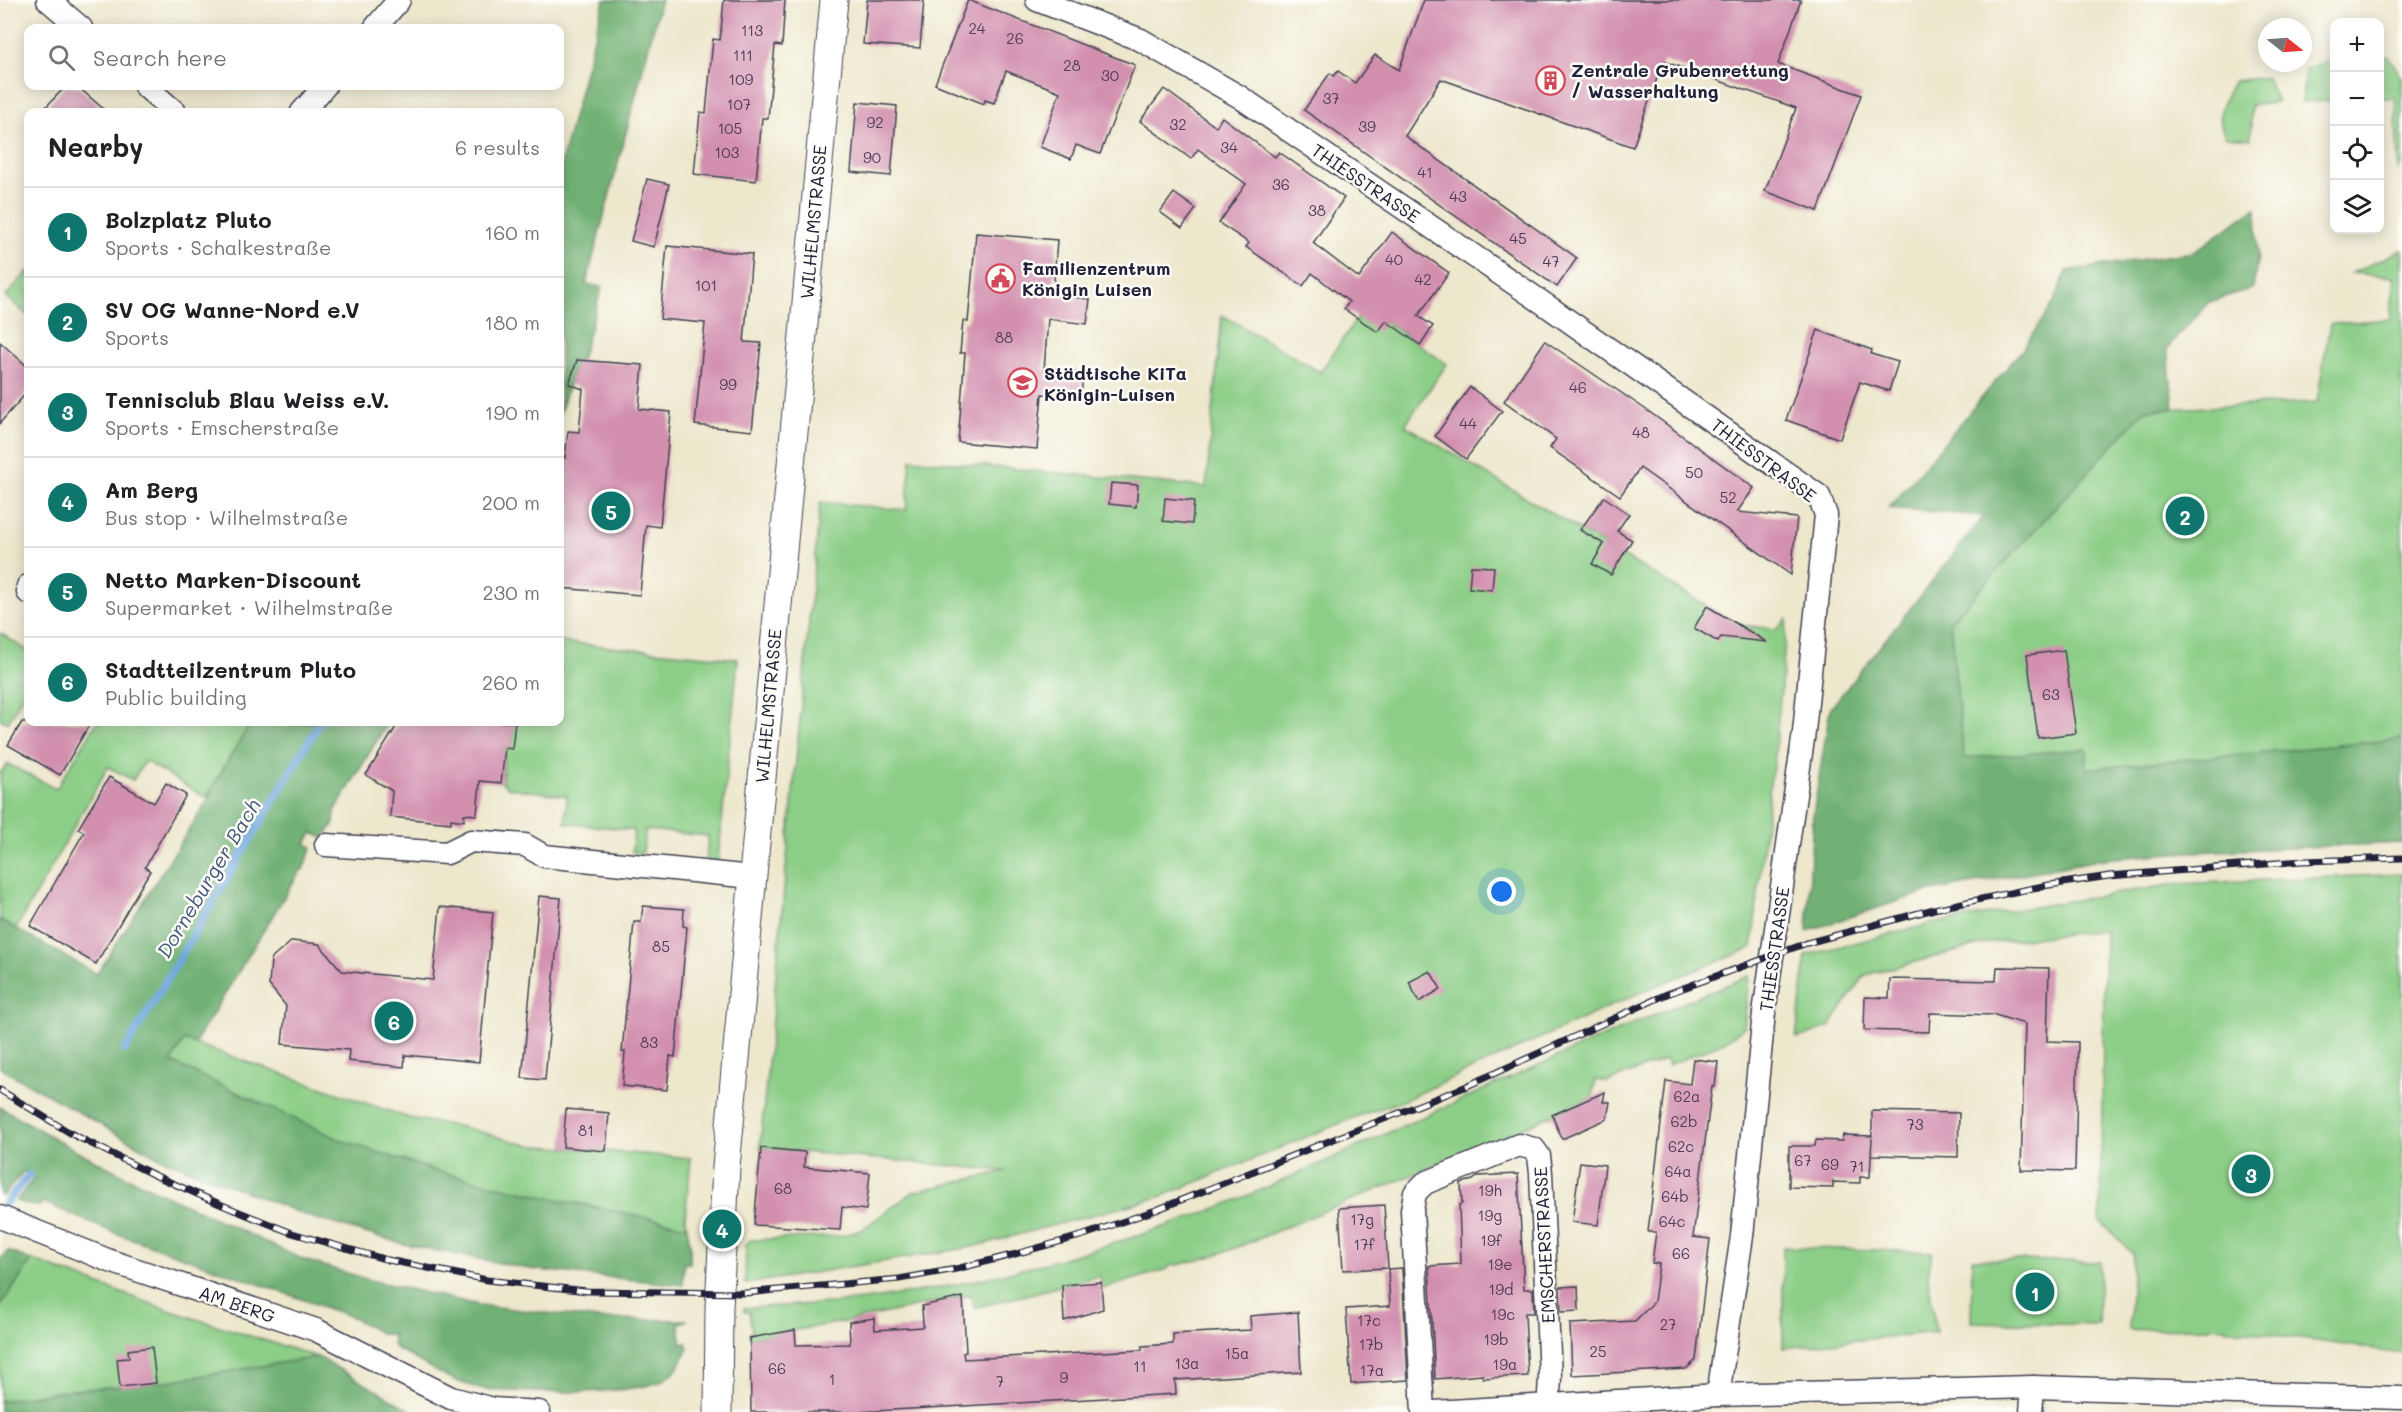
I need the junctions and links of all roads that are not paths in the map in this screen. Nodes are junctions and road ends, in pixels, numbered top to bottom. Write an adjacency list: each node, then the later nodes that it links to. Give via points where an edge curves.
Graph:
1 (48, 0): 5 (street)
2 (399, 0): 6 (street)
3 (834, 0): 12 (street, WILHELMSTRASSE)
4 (1037, 0): 15 (street, THIESSTRASSE, via 1141,40 1240,98 1819,496 1826,515 1804,732 1764,1013 1742,1236)
5 (76, 24)
6 (378, 24)
7 (150, 90): 9 (street)
8 (321, 90): 10 (street)
9 (170, 108)
10 (306, 108)
11 (326, 845): 12 (street, via 447,853 471,841 525,845 544,856)
12 (752, 878): 19 (street, WILHELMSTRASSE, via 726,1167)
13 (7, 1220): 18 (street, AM BERG, via 110,1261 316,1330 451,1398 493,1409)
14 (2032, 1387): 15 (street); 16 (street); 22 (street)
15 (1718, 1395): 17 (street)
16 (2402, 1398)
17 (1548, 1409): 20 (street, EMSCHERSTRASSE, via 1541,1173 1534,1149 1519,1145 1425,1183 1415,1192 1412,1210); 21 (street)
18 (539, 1412)
19 (718, 1412)
20 (1423, 1412)
21 (1434, 1412)
22 (2031, 1412)

